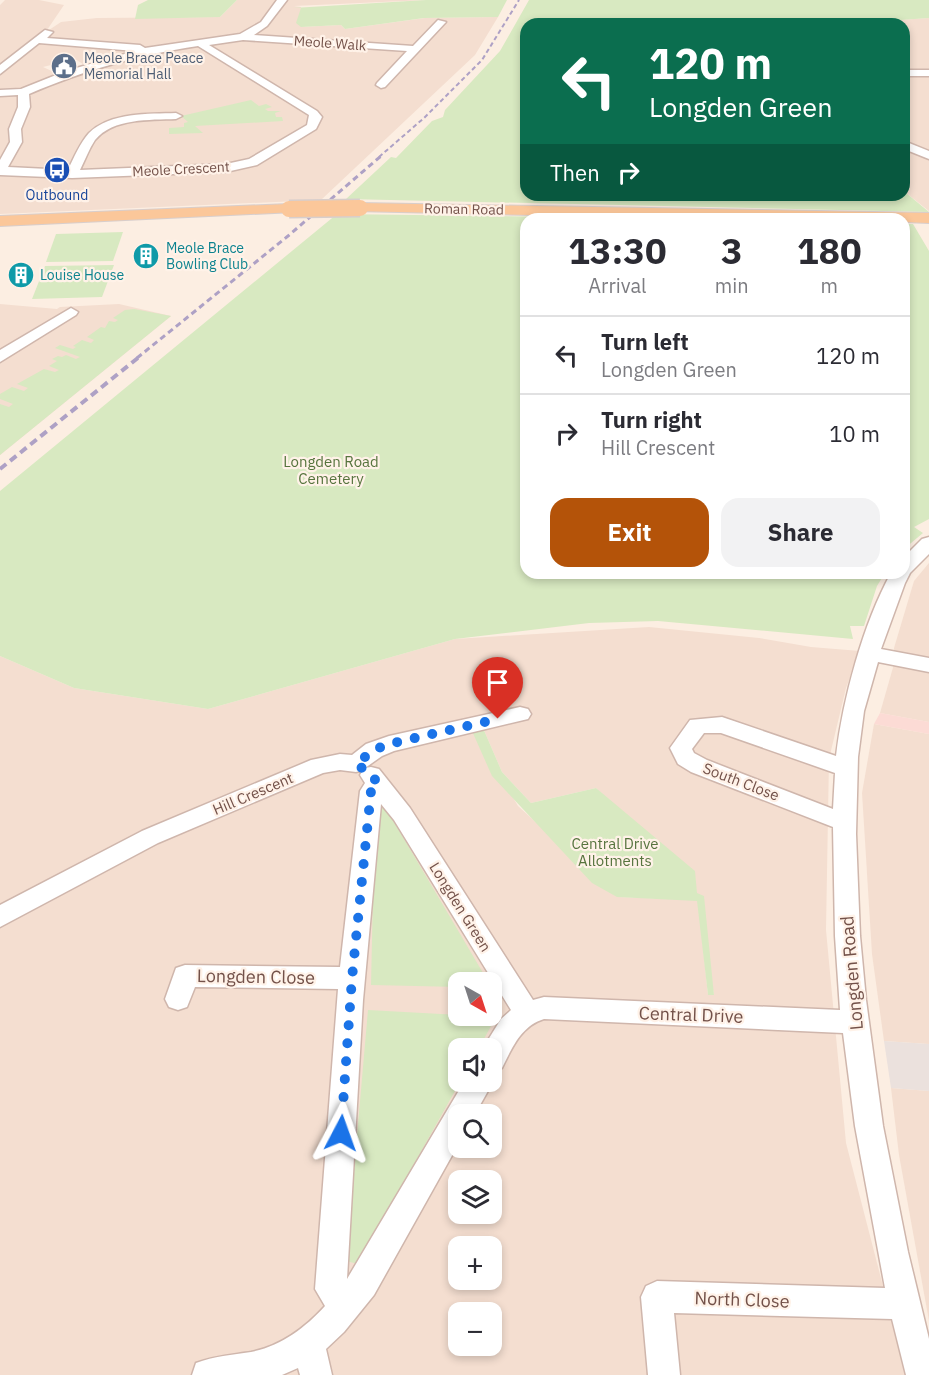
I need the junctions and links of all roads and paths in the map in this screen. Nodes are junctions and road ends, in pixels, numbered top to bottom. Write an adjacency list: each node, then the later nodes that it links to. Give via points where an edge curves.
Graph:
1 (282, 0): 3 (street, via 264,24)
2 (441, 22): 5 (street)
3 (243, 37): 4 (street); 5 (street, Meole Walk)
4 (201, 44): 6 (street); 17 (street, Meole Crescent, via 313,113 316,117 312,127 240,166)
5 (417, 49): 10 (street)
6 (148, 50): 7 (street, via 45,34); 11 (street, via 69,73)
7 (0, 71)
8 (910, 73): 9 (street)
9 (929, 73)
10 (381, 85)
11 (23, 92): 12 (street); 16 (street, via 24,107 15,129 16,142)
12 (0, 93)
13 (176, 116): 17 (street, via 133,119 109,126 93,135)
14 (910, 147): 15 (street)
15 (929, 155)
16 (1, 171): 17 (street, Meole Crescent)
17 (72, 174)
18 (578, 213): 19 (main road, Roman Road, bridge, via 360,208)
19 (0, 221)
20 (910, 221): 21 (main road, Roman Road, bridge)
21 (928, 221)
22 (71, 312): 23 (street)
23 (0, 357)
24 (929, 543): 25 (street)
25 (910, 563)
26 (898, 579): 27 (street, Longden Road, via 888,596)
27 (870, 654): 28 (street); 31 (street, Longden Road, via 852,715)
28 (929, 665)
29 (520, 714): 30 (street, via 389,744)
30 (356, 764): 32 (street, Longden Green); 34 (street, Hill Crescent, via 319,766 150,837)
31 (846, 768): 33 (street, Longden Road); 33 (street, South Close, via 722,725 698,724 681,748 686,758 699,766)
32 (379, 784): 35 (street, via 371,791); 37 (street, Longden Green, via 402,814)
33 (844, 822): 38 (street, Longden Road, via 846,924)
34 (0, 917)
35 (352, 978): 36 (street, Longden Close, via 185,976); 42 (street, via 331,1289)
36 (178, 999)
37 (527, 1013): 38 (street, Central Drive, via 544,1008); 39 (street, via 510,1027)
38 (855, 1022): 41 (street, Longden Road, via 876,1170)
39 (502, 1041)
40 (448, 1134): 42 (street, via 363,1284)
41 (904, 1304): 46 (street, North Close, via 657,1297); 47 (street, Longden Road)
42 (346, 1306): 43 (street)
43 (315, 1338): 44 (street, via 296,1352 268,1364); 45 (street, via 312,1358)
44 (208, 1375)
45 (316, 1375)
46 (664, 1375)
47 (922, 1375)

